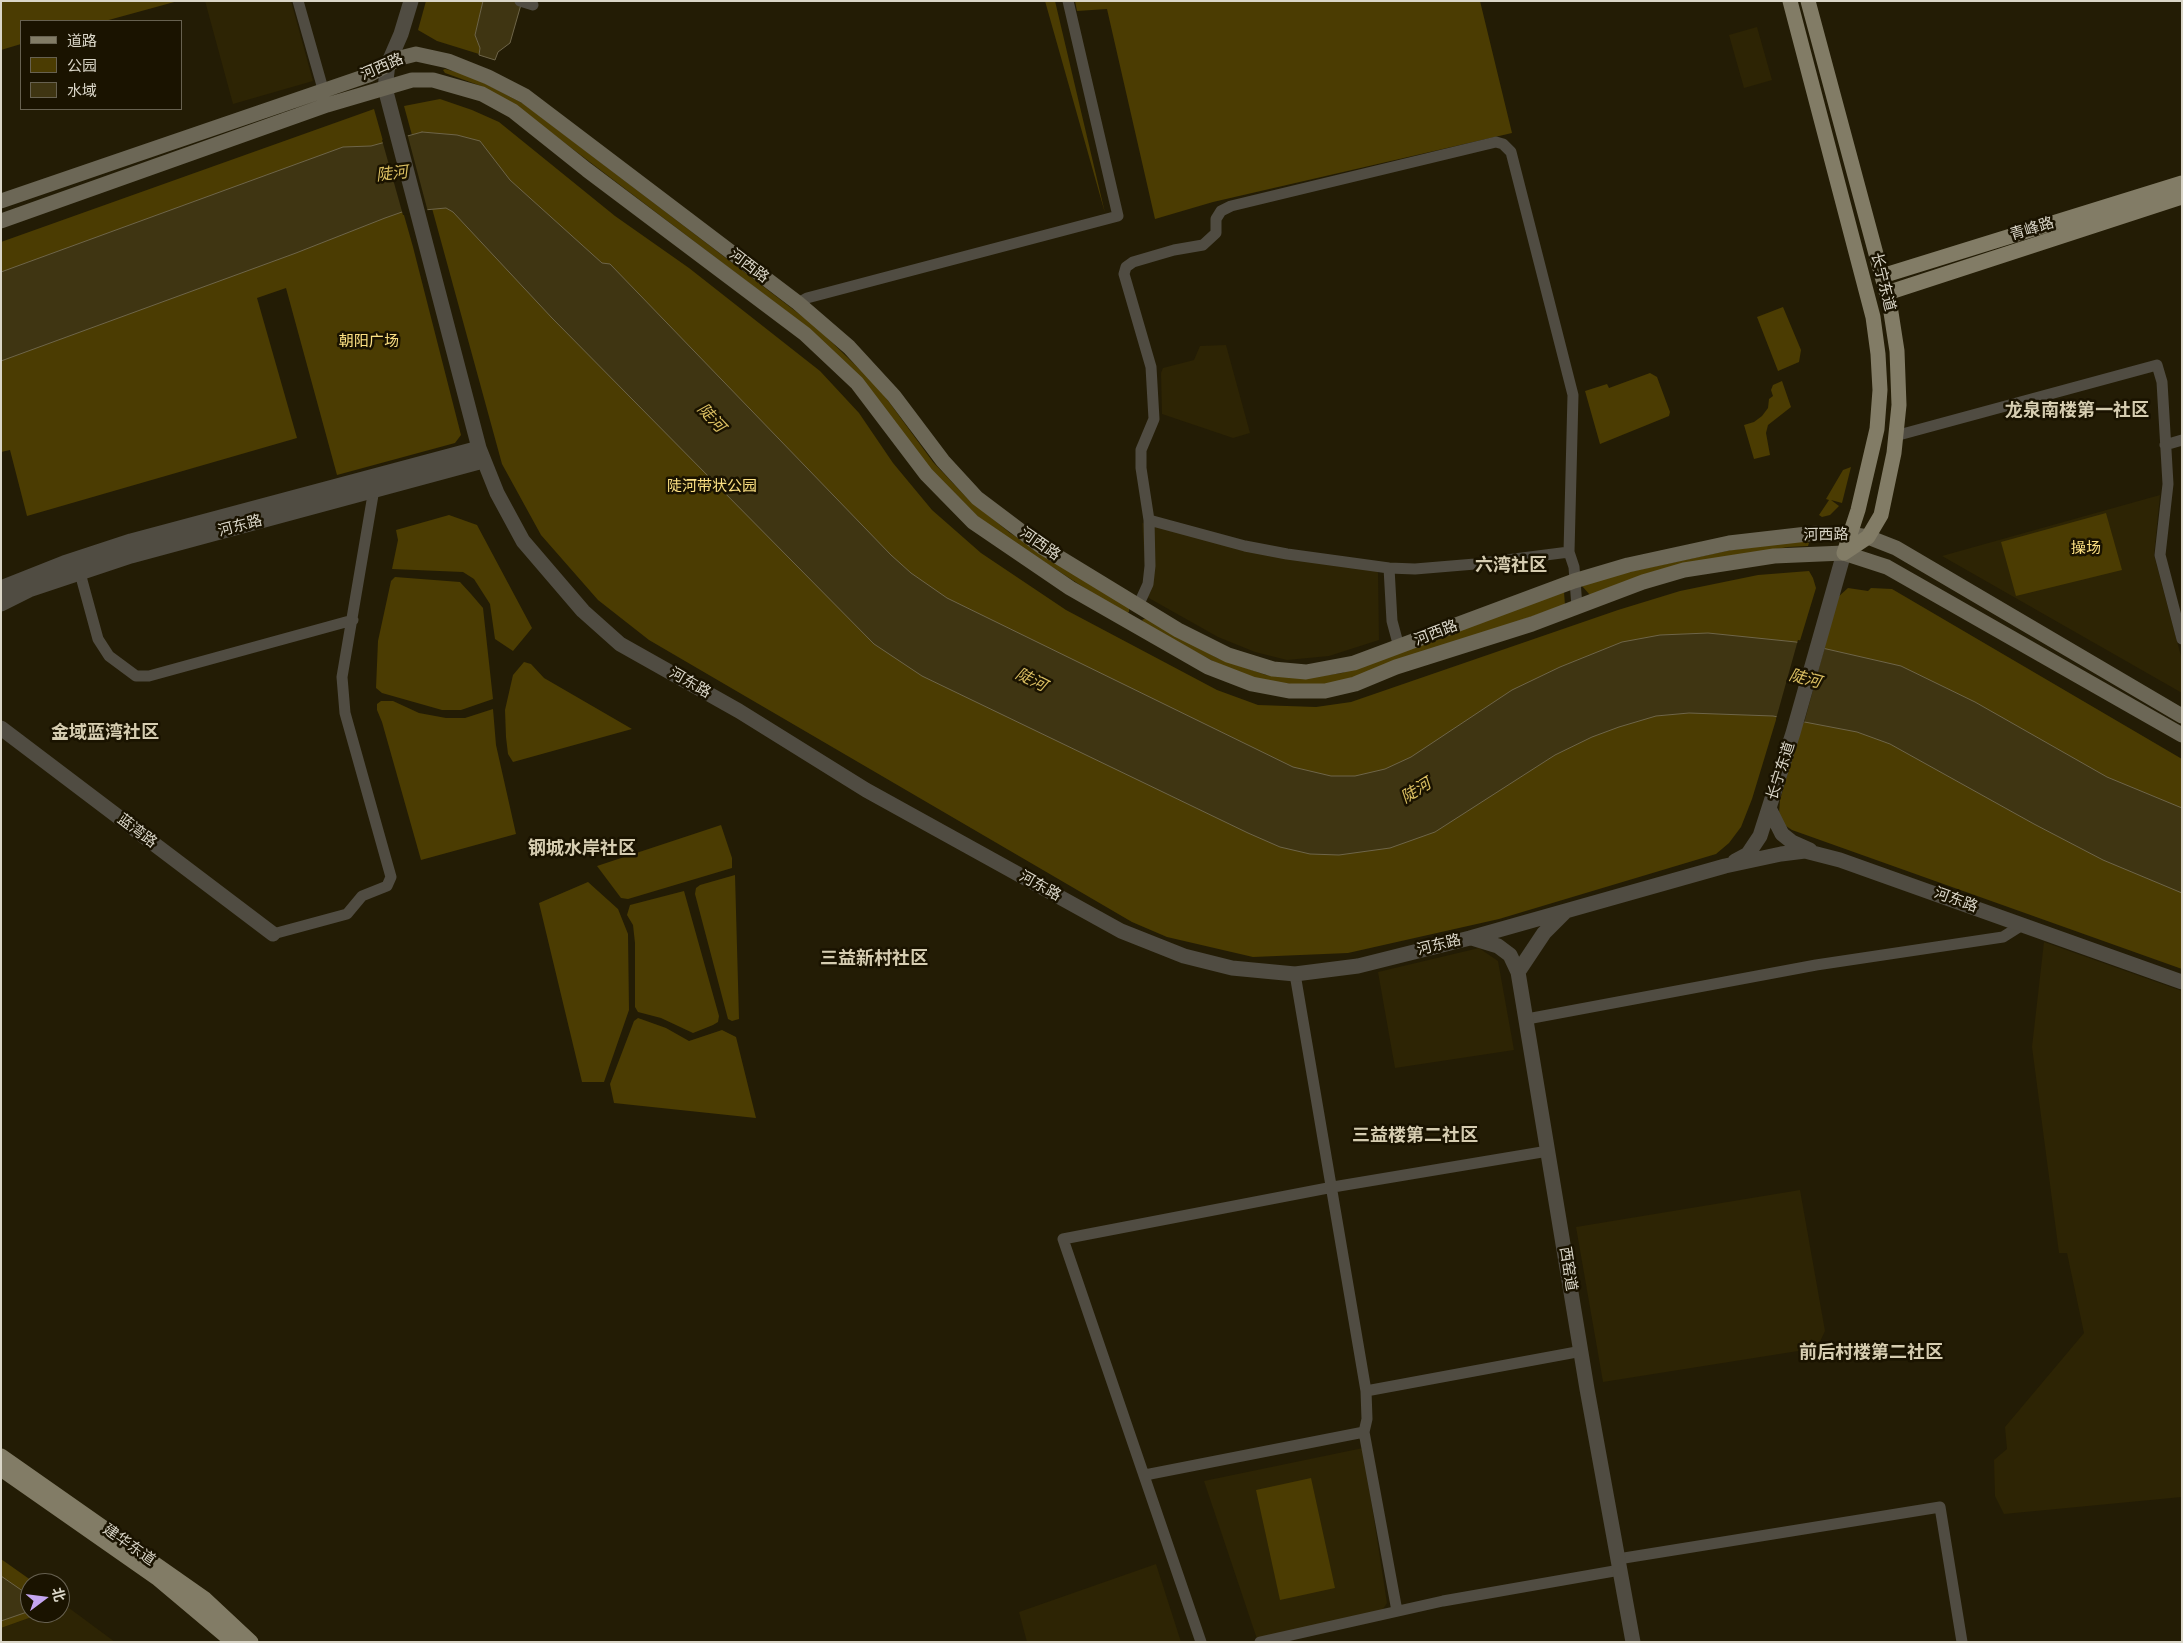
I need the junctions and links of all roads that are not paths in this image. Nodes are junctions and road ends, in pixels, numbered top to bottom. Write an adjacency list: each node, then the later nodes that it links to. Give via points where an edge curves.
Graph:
1 (298, 1): 10 (street)
2 (411, 1): 8 (street, 河东路)
3 (520, 1): 7 (street)
4 (1068, 1): 17 (street, via 1118,216)
5 (1790, 1): 24 (main road, 长宁东道, via 1873,318 1878,354 1880,390 1876,429 1858,510)
6 (1808, 1): 15 (main road, 长宁东道)
7 (533, 5)
8 (388, 64): 9 (street, 河东路); 10 (main road, 河西路, via 368,75); 17 (main road, 河西路, via 416,54 488,77 525,96)
9 (385, 88): 14 (main road, 河西路, via 327,105); 21 (street, 河东路); 36 (main road, 河西路, via 412,80 433,80 482,94 513,110 587,170 805,334 857,383 926,474 973,522 1070,588)
10 (323, 89): 13 (main road, 河西路)
11 (2182, 183): 15 (main road, 青峰路)
12 (2182, 197): 16 (main road, 青峰路)
13 (1, 201)
14 (1, 221)
15 (1882, 276): 16 (main road, 长宁东道)
16 (1887, 293): 18 (main road, 长宁东道, via 1897,351 1899,405)
17 (798, 303): 33 (main road, 河西路, via 850,347 977,498 1042,547)
18 (1895, 436): 20 (street, via 2157,365 2162,382); 25 (main road, 长宁东道, via 1880,515)
19 (2182, 440): 20 (street)
20 (2165, 445): 37 (street, via 2168,484 2160,555)
21 (481, 454): 22 (street, 河东路); 31 (street, 河东路, via 131,541); 50 (street, 河东路, via 497,493 523,541 583,611 620,644 739,711 866,790 1120,931 1194,959 1232,968)
22 (374, 489): 29 (street, 河东路); 35 (street)
23 (1149, 520): 26 (street, via 1140,468 1141,450 1154,419 1151,367 1124,274 1126,267 1174,250 1203,245 1216,233 1216,219 1221,211 1231,206 1496,142 1510,152 1573,395); 28 (street, via 1279,553); 33 (street, via 1148,584)
24 (1849, 534): 25 (main road, 河西路); 27 (main road, 长宁东道); 30 (main road, 河西路, via 1729,542)
25 (1868, 537): 27 (main road, 长宁东道); 39 (main road, 河西路, via 1896,548)
26 (1569, 552): 28 (street, via 1475,564); 30 (street)
27 (1844, 553): 34 (main road, 河西路, via 1774,556 1684,570); 41 (main road, 河西路, via 1887,567); 42 (street, 长宁东道)
28 (1389, 568): 38 (street, via 1392,621)
29 (80, 573): 32 (street, 河东路); 35 (street, via 98,639 109,656 136,676 149,676)
30 (1574, 581): 34 (street); 38 (main road, 河西路)
31 (1, 588)
32 (1, 604)
33 (1138, 606): 36 (main road); 38 (main road, 河西路, via 1228,655 1273,669 1306,672 1354,663)
34 (1577, 607): 36 (main road, 河西路, via 1396,667 1355,684 1325,691 1252,684 1208,667)
35 (353, 620): 47 (street, via 342,677 345,714 391,877 387,886 362,896 347,914)
36 (1132, 623)
37 (2182, 639)
38 (1399, 647)
39 (2182, 716)
40 (1, 728): 47 (street, 蓝湾路)
41 (2182, 735)
42 (1770, 808): 43 (street, via 1782,834); 44 (street, 河东路, via 1760,836 1748,854)
43 (1814, 852): 44 (street, 河东路, via 1781,854); 46 (street, 河东路)
44 (1725, 866): 45 (street, 河东路)
45 (1566, 911): 48 (street, 河东路); 49 (street, via 1544,932)
46 (2022, 925): 51 (street, 河东路); 52 (street, via 2002,937 1816,965)
47 (273, 934)
48 (1470, 938): 49 (street, via 1498,946 1510,955); 50 (street, 河东路, via 1358,966)
49 (1518, 972): 52 (street, 西窑道)
50 (1295, 974): 54 (street)
51 (2182, 982)
52 (1527, 1019): 53 (street, 西窑道)
53 (1548, 1151): 54 (street); 55 (street, 西窑道)
54 (1332, 1187): 56 (street); 60 (street, via 1062,1239)
55 (1582, 1351): 56 (street); 61 (street, 西窑道)
56 (1366, 1391): 57 (street)
57 (1364, 1432): 60 (street); 62 (street)
58 (1, 1456): 65 (main road, 建华东道, via 205,1599)
59 (1, 1468): 64 (main road, 建华东道, via 157,1578)
60 (1145, 1475): 66 (street)
61 (1619, 1565): 62 (street); 67 (street, 西窑道); 68 (street, via 1940,1507)
62 (1398, 1611): 63 (street)
63 (1268, 1641)
64 (233, 1642)
65 (251, 1642)
66 (1201, 1642)
67 (1633, 1642)
68 (1962, 1642)

